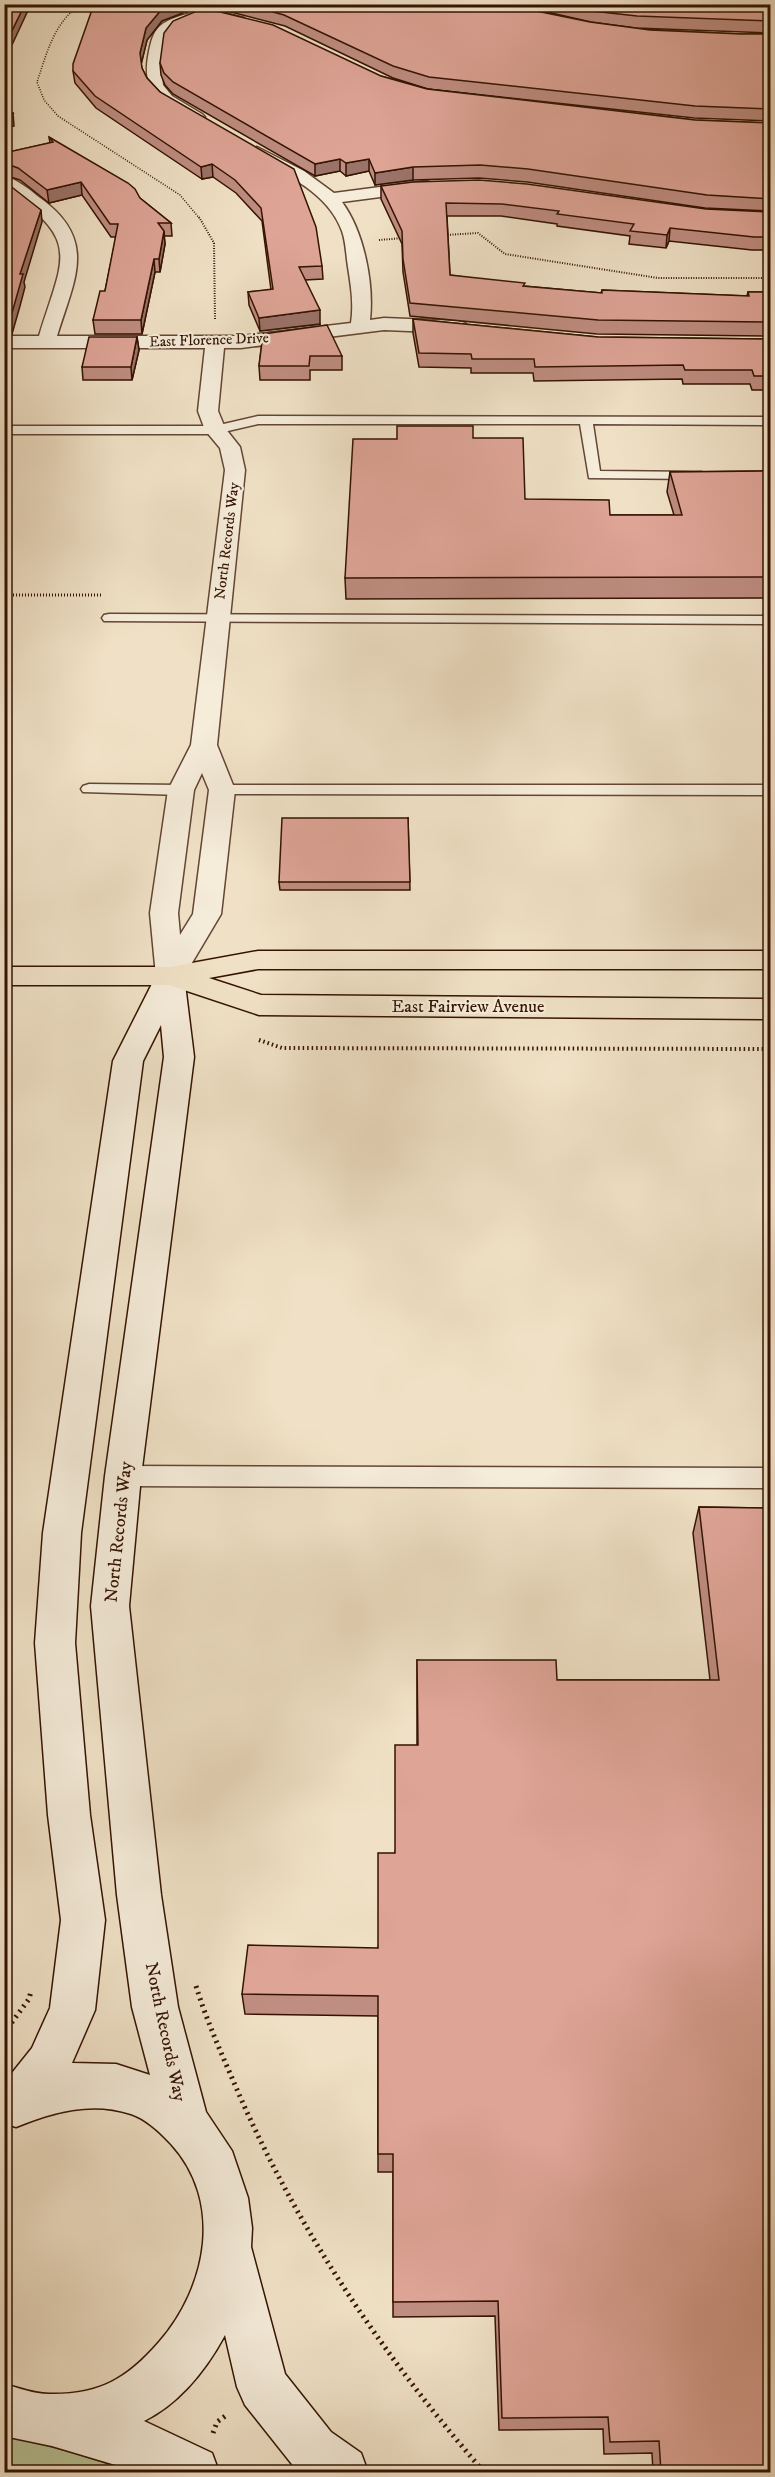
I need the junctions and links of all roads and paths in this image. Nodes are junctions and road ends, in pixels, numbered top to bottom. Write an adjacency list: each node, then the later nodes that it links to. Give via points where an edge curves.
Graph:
1 (82, 4): 16 (path, via 73,8 60,24 37,82 44,100 58,116 180,195 195,210 214,243)
2 (171, 4): 3 (street)
3 (202, 13): 4 (street); 5 (street, via 166,28 160,35 151,68 157,89 167,99)
4 (253, 24)
5 (211, 125)
6 (242, 143): 9 (street, via 304,178)
7 (4, 181): 18 (street, via 43,208 66,234 70,262)
8 (446, 185): 9 (street)
9 (330, 200): 14 (street, via 350,231 364,300)
10 (443, 235): 13 (path, via 478,233 505,254 658,278)
11 (408, 238): 12 (path)
12 (374, 241)
13 (771, 278)
14 (360, 326): 15 (street, East Florence Drive, via 421,324); 16 (street, East Florence Drive, via 265,340)
15 (480, 329)
16 (215, 333): 18 (street, East Florence Drive); 21 (street, North Records Way, via 208,411)
17 (4, 342): 18 (street, East Florence Drive)
18 (46, 343)
19 (586, 420): 20 (lane); 21 (lane, via 258,420); 23 (lane, via 594,475)
20 (771, 421)
21 (215, 429): 22 (lane); 27 (street, North Records Way, via 230,447 235,470)
22 (4, 430)
23 (712, 475)
24 (4, 595): 25 (path)
25 (101, 595)
26 (109, 618): 27 (lane)
27 (218, 620): 28 (lane); 29 (street, North Records Way)
28 (771, 620)
29 (204, 745): 31 (street, North Records Way); 32 (street, North Records Way)
30 (88, 789): 31 (lane)
31 (181, 790): 36 (street, North Records Way, via 164,914)
32 (222, 790): 33 (lane); 36 (street, North Records Way, via 207,914)
33 (771, 790)
34 (771, 960): 36 (main road, East Fairview Avenue, via 258,960)
35 (4, 976): 36 (main road, East Fairview Avenue)
36 (170, 976): 37 (main road, East Fairview Avenue, via 259,1005); 40 (street, North Records Way, via 179,1057); 45 (street, North Records Way, via 128,1061 62,1533 55,1643 82,1920 72,2010 48,2064)
37 (771, 1009)
38 (259, 1040): 39 (path, via 282,1048)
39 (771, 1049)
40 (123, 1476): 41 (lane); 46 (street, North Records Way, via 110,1606 139,1895 154,1996)
41 (771, 1478)
42 (193, 1975): 54 (path, via 252,2127 330,2272 400,2369)
43 (34, 1980): 44 (path, via 29,1999)
44 (4, 2033)
45 (12, 2107): 46 (street, via 62,2086 107,2085 149,2097)
46 (185, 2123): 47 (street, via 211,2157 225,2199)
47 (228, 2246): 49 (street, via 217,2300 189,2350 149,2390 100,2414); 53 (street, via 263,2387 314,2450)
48 (231, 2411): 50 (path, via 217,2422)
49 (26, 2415): 50 (street)
50 (201, 2458)
51 (4, 2467): 52 (path)
52 (20, 2472)
53 (342, 2472)
54 (484, 2472)

